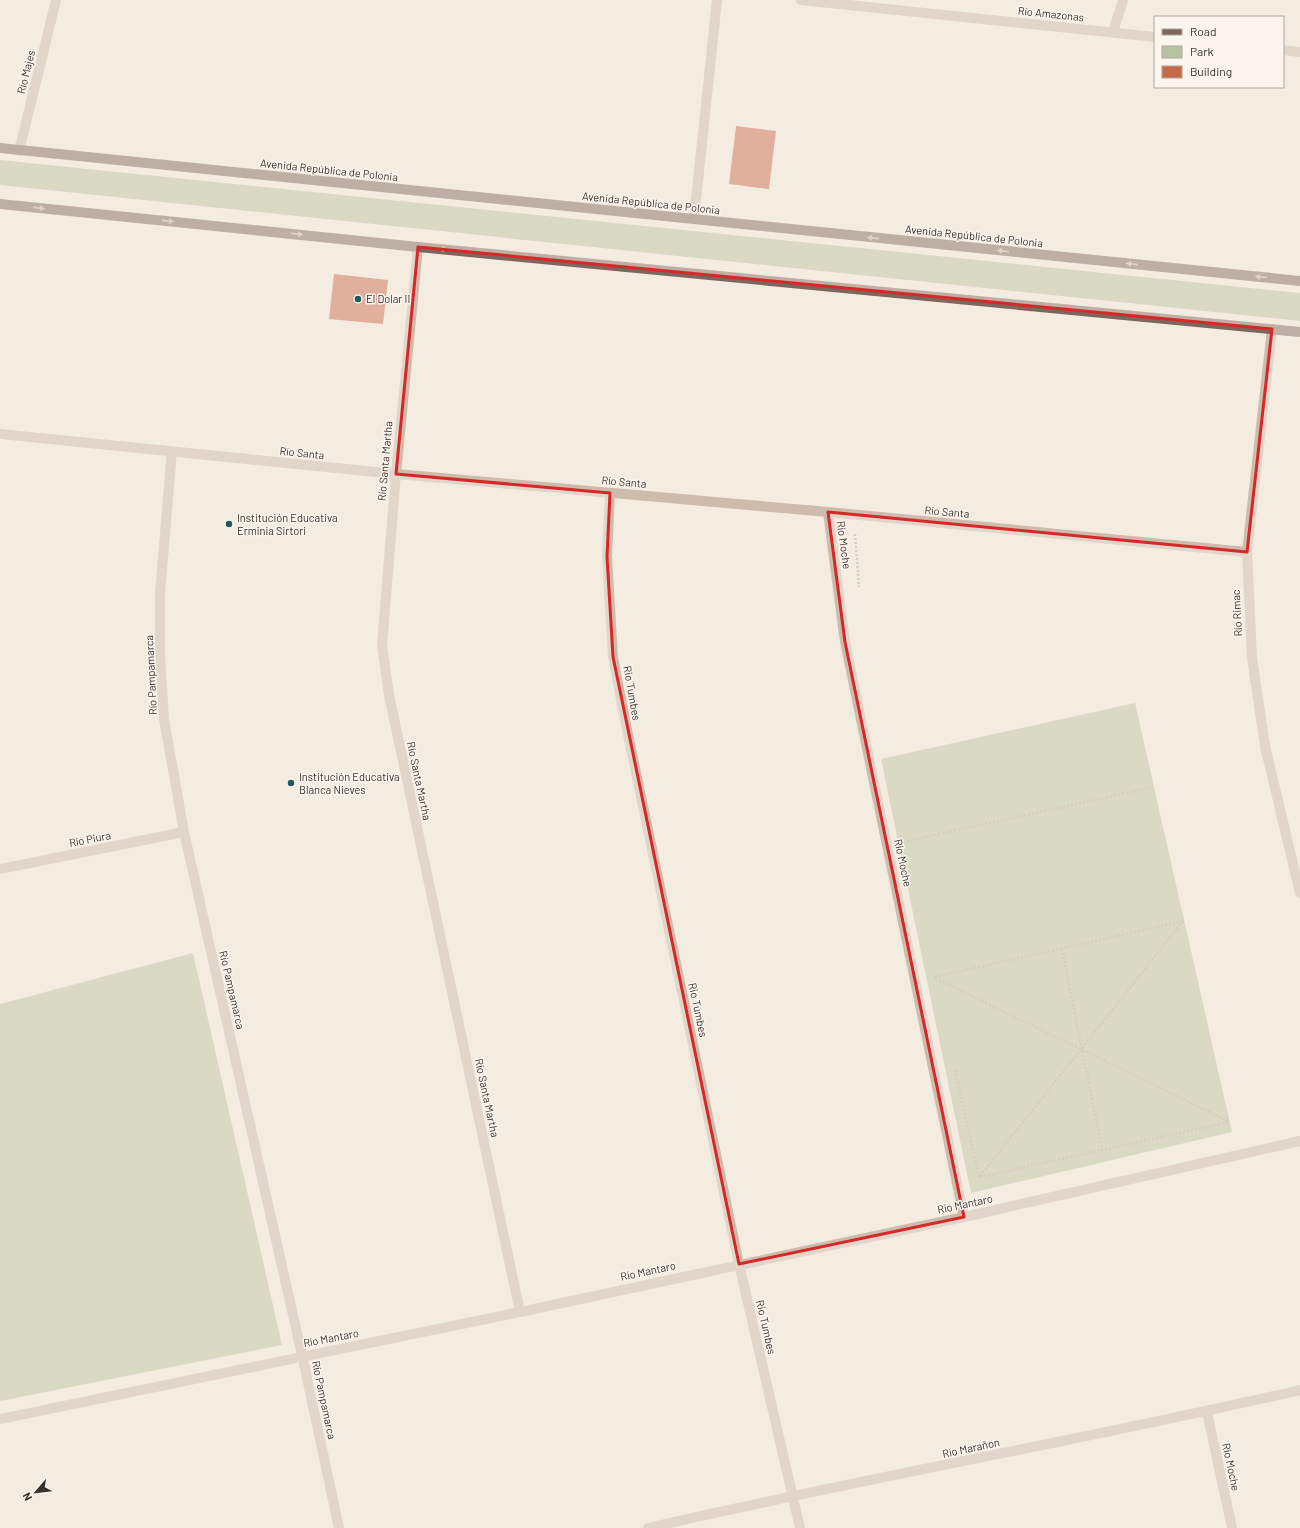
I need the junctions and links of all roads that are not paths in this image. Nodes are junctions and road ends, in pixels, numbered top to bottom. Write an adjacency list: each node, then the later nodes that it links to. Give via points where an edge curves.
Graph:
1 (56, 0): 11 (street, Río Majes)
2 (717, 0): 13 (street)
3 (801, 0): 5 (street, Río Amazonas)
4 (1122, 0): 6 (street)
5 (898, 5): 6 (street, Río Amazonas)
6 (1113, 32): 7 (street, Río Amazonas)
7 (1154, 37)
8 (1284, 50): 9 (street)
9 (1300, 52)
10 (0, 148): 11 (main road, Avenida República de Polonia)
11 (19, 151): 13 (main road, Avenida República de Polonia)
12 (0, 204): 14 (main road, one-way to 14)
13 (694, 220): 15 (main road, Avenida República de Polonia, one-way to 13)
14 (418, 247): 16 (main road, one-way to 16); 20 (street, Río Santa Martha)
15 (1300, 281)
16 (1272, 329): 17 (main road); 23 (street, Río Rimac)
17 (1300, 332)
18 (0, 434): 19 (street, Río Santa)
19 (172, 451): 20 (street, Río Santa); 24 (street, Río Pampamarca, via 160,594 160,655 164,719)
20 (396, 474): 21 (street, Río Santa); 30 (street, Río Santa Martha, via 382,645 389,695)
21 (610, 493): 22 (street, Río Santa); 29 (street, Rio Tumbes, via 607,557 615,665 624,720)
22 (828, 512): 23 (street, Río Santa); 28 (street, Río Moche, via 845,642)
23 (1247, 552): 26 (street, Río Rimac, via 1252,658 1265,746)
24 (184, 832): 25 (street, Río Piura); 31 (street, Río Pampamarca)
25 (0, 869)
26 (1300, 893)
27 (1300, 1141): 28 (street, Río Mantaro)
28 (964, 1216): 29 (street, Río Mantaro)
29 (739, 1264): 30 (street, Río Mantaro); 35 (street, Rio Tumbes)
30 (520, 1312): 31 (street, Río Mantaro)
31 (302, 1356): 34 (street, Río Mantaro); 37 (street, Río Pampamarca)
32 (1300, 1390): 33 (street, Río Marañon)
33 (1207, 1412): 35 (street, Río Marañon); 40 (street, Río Moche)
34 (0, 1419)
35 (793, 1496): 36 (street, Río Marañon); 39 (street, Rio Tumbes)
36 (674, 1525): 38 (street, Río Marañon)
37 (339, 1528)
38 (648, 1528)
39 (800, 1528)
40 (1232, 1528)

